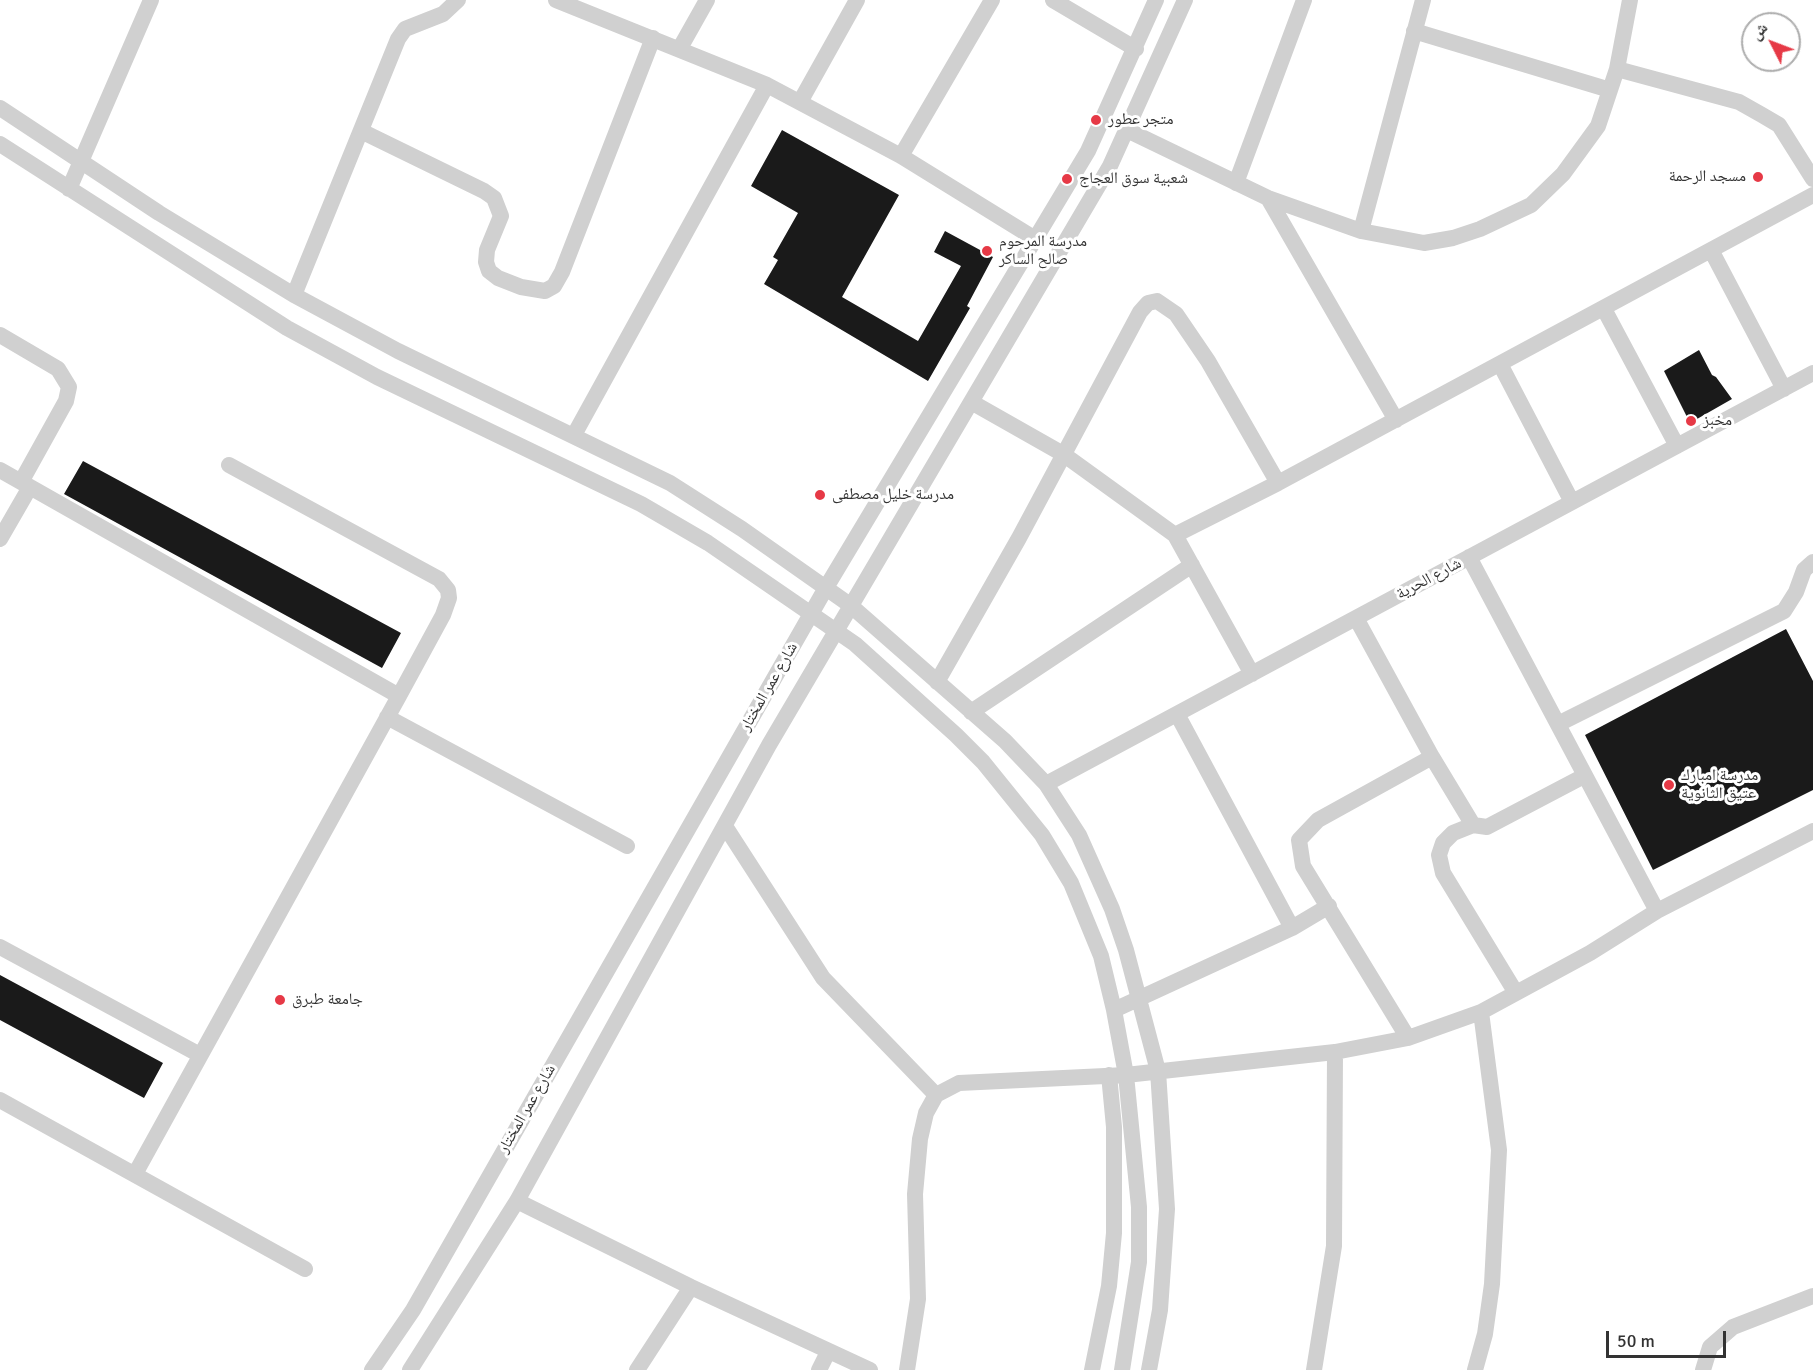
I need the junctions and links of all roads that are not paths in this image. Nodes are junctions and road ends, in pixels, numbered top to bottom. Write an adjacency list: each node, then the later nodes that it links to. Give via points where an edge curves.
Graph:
1 (151, 0): 26 (street)
2 (458, 0): 23 (street, via 443,14 405,29)
3 (556, 0): 14 (street)
4 (707, 0): 15 (street)
5 (857, 0): 20 (street)
6 (992, 0): 25 (street)
7 (1053, 0): 16 (street)
8 (1156, 0): 16 (street, شارع عمر المختار)
9 (1185, 0): 22 (street, شارع عمر المختار)
10 (1304, 0): 28 (street)
11 (1423, 0): 13 (street)
12 (1630, 0): 17 (street)
13 (1414, 31): 19 (street); 32 (street)
14 (653, 38): 15 (street); 23 (street, via 562,272 554,286 544,291 521,287 489,271 487,250 501,216 494,198)
15 (680, 48): 18 (street)
16 (1136, 49): 33 (street, شارع عمر المختار, via 1088,151)
17 (1617, 69): 19 (street); 27 (street, via 1739,102 1779,125)
18 (767, 85): 20 (street); 43 (street)
19 (1610, 90): 32 (street, via 1598,126 1563,174 1531,205 1480,229 1424,243)
20 (800, 102): 25 (street)
21 (0, 108): 26 (street)
22 (1127, 130): 28 (street); 41 (street, شارع عمر المختار)
23 (361, 131): 35 (street)
24 (0, 144): 29 (street)
25 (902, 156): 33 (street)
26 (83, 161): 29 (street); 35 (street, via 159,213)
27 (1813, 179)
28 (1236, 183): 31 (street)
29 (69, 189): 58 (street, via 287,328 377,377 641,504 708,543)
30 (1813, 195): 34 (street)
31 (1268, 198): 32 (street); 42 (street)
32 (1361, 231)
33 (1037, 240): 56 (street, شارع عمر المختار)
34 (1711, 250): 36 (street); 40 (street)
35 (294, 295): 43 (street, via 398,351)
36 (1604, 309): 38 (street); 44 (street)
37 (0, 335): 49 (street, via 58,369 69,387 66,401)
38 (1500, 364): 42 (street); 50 (street)
39 (1813, 373): 40 (street, شارع الحرية)
40 (1784, 389): 44 (street, شارع الحرية)
41 (973, 403): 45 (street); 57 (street, شارع عمر المختار)
42 (1396, 420): 48 (street)
43 (574, 435): 56 (street, via 670,483)
44 (1677, 446): 50 (street, شارع الحرية)
45 (1063, 454): 48 (street, via 1140,312 1148,303 1157,301 1176,314 1208,361); 51 (street); 62 (street)
46 (229, 465): 63 (street, via 444,583 448,590 447,606)
47 (0, 470): 49 (street)
48 (1278, 483): 51 (street)
49 (25, 484): 52 (street); 63 (street)
50 (1572, 502): 53 (street, شارع الحرية)
51 (1175, 535): 55 (street)
52 (0, 539)
53 (1469, 557): 59 (street, شارع الحرية); 67 (street)
54 (1813, 562): 67 (street, via 1804,570 1784,610)
55 (1192, 565): 61 (street); 64 (street)
56 (827, 586): 57 (street); 58 (street, شارع عمر المختار)
57 (850, 605): 60 (street, شارع عمر المختار); 62 (street)
58 (811, 613): 60 (street); 97 (street, شارع عمر المختار, via 413,1310)
59 (1356, 618): 61 (street, شارع الحرية); 68 (street)
60 (836, 630): 72 (street, شارع عمر المختار); 81 (street, via 956,735 1042,835 1082,906 1101,956)
61 (1252, 674): 65 (street, شارع الحرية)
62 (937, 682): 64 (street)
63 (399, 696): 66 (street)
64 (971, 712): 70 (street)
65 (1177, 714): 70 (street, شارع الحرية); 77 (street)
66 (387, 717): 74 (street); 85 (street)
67 (1558, 724): 69 (street)
68 (1432, 757): 71 (street); 75 (street, via 1318,820 1299,840 1303,866)
69 (1584, 776): 71 (street, via 1487,827); 76 (street)
70 (1046, 784): 80 (street, via 1079,835 1112,909)
71 (1473, 825): 79 (street, via 1443,843 1439,855 1443,873)
72 (725, 826): 89 (street, via 823,978); 92 (street, شارع عمر المختار)
73 (1813, 831): 76 (street)
74 (627, 846)
75 (1329, 906): 77 (street); 83 (street)
76 (1657, 911): 79 (street)
77 (1292, 928): 80 (street)
78 (0, 947): 85 (street)
79 (1516, 993): 82 (street)
80 (1139, 999): 81 (street); 86 (street)
81 (1114, 1010): 88 (street)
82 (1481, 1012): 83 (street); 107 (street, via 1499,1150 1492,1284)
83 (1408, 1038): 84 (street)
84 (1335, 1052): 86 (street); 106 (street, via 1334,1246)
85 (200, 1055): 91 (street)
86 (1158, 1071): 88 (street); 105 (street, via 1167,1209 1160,1310)
87 (1109, 1075): 88 (street); 89 (street, via 959,1083); 103 (street, via 1114,1138 1114,1233 1109,1286)
88 (1126, 1075): 104 (street, via 1137,1160 1138,1262)
89 (936, 1095): 102 (street, via 926,1113 920,1138 915,1194 918,1299)
90 (0, 1100): 91 (street)
91 (135, 1174): 93 (street)
92 (517, 1201): 94 (street); 98 (street, شارع عمر المختار)
93 (305, 1269)
94 (691, 1287): 96 (street); 99 (street)
95 (1813, 1296): 108 (street, via 1733,1327 1710,1347)
96 (828, 1352): 100 (street); 101 (street)
97 (372, 1370)
98 (410, 1370)
99 (637, 1370)
100 (819, 1370)
101 (870, 1370)
102 (907, 1370)
103 (1092, 1370)
104 (1122, 1370)
105 (1149, 1370)
106 (1314, 1370)
107 (1475, 1370)
108 (1703, 1370)

